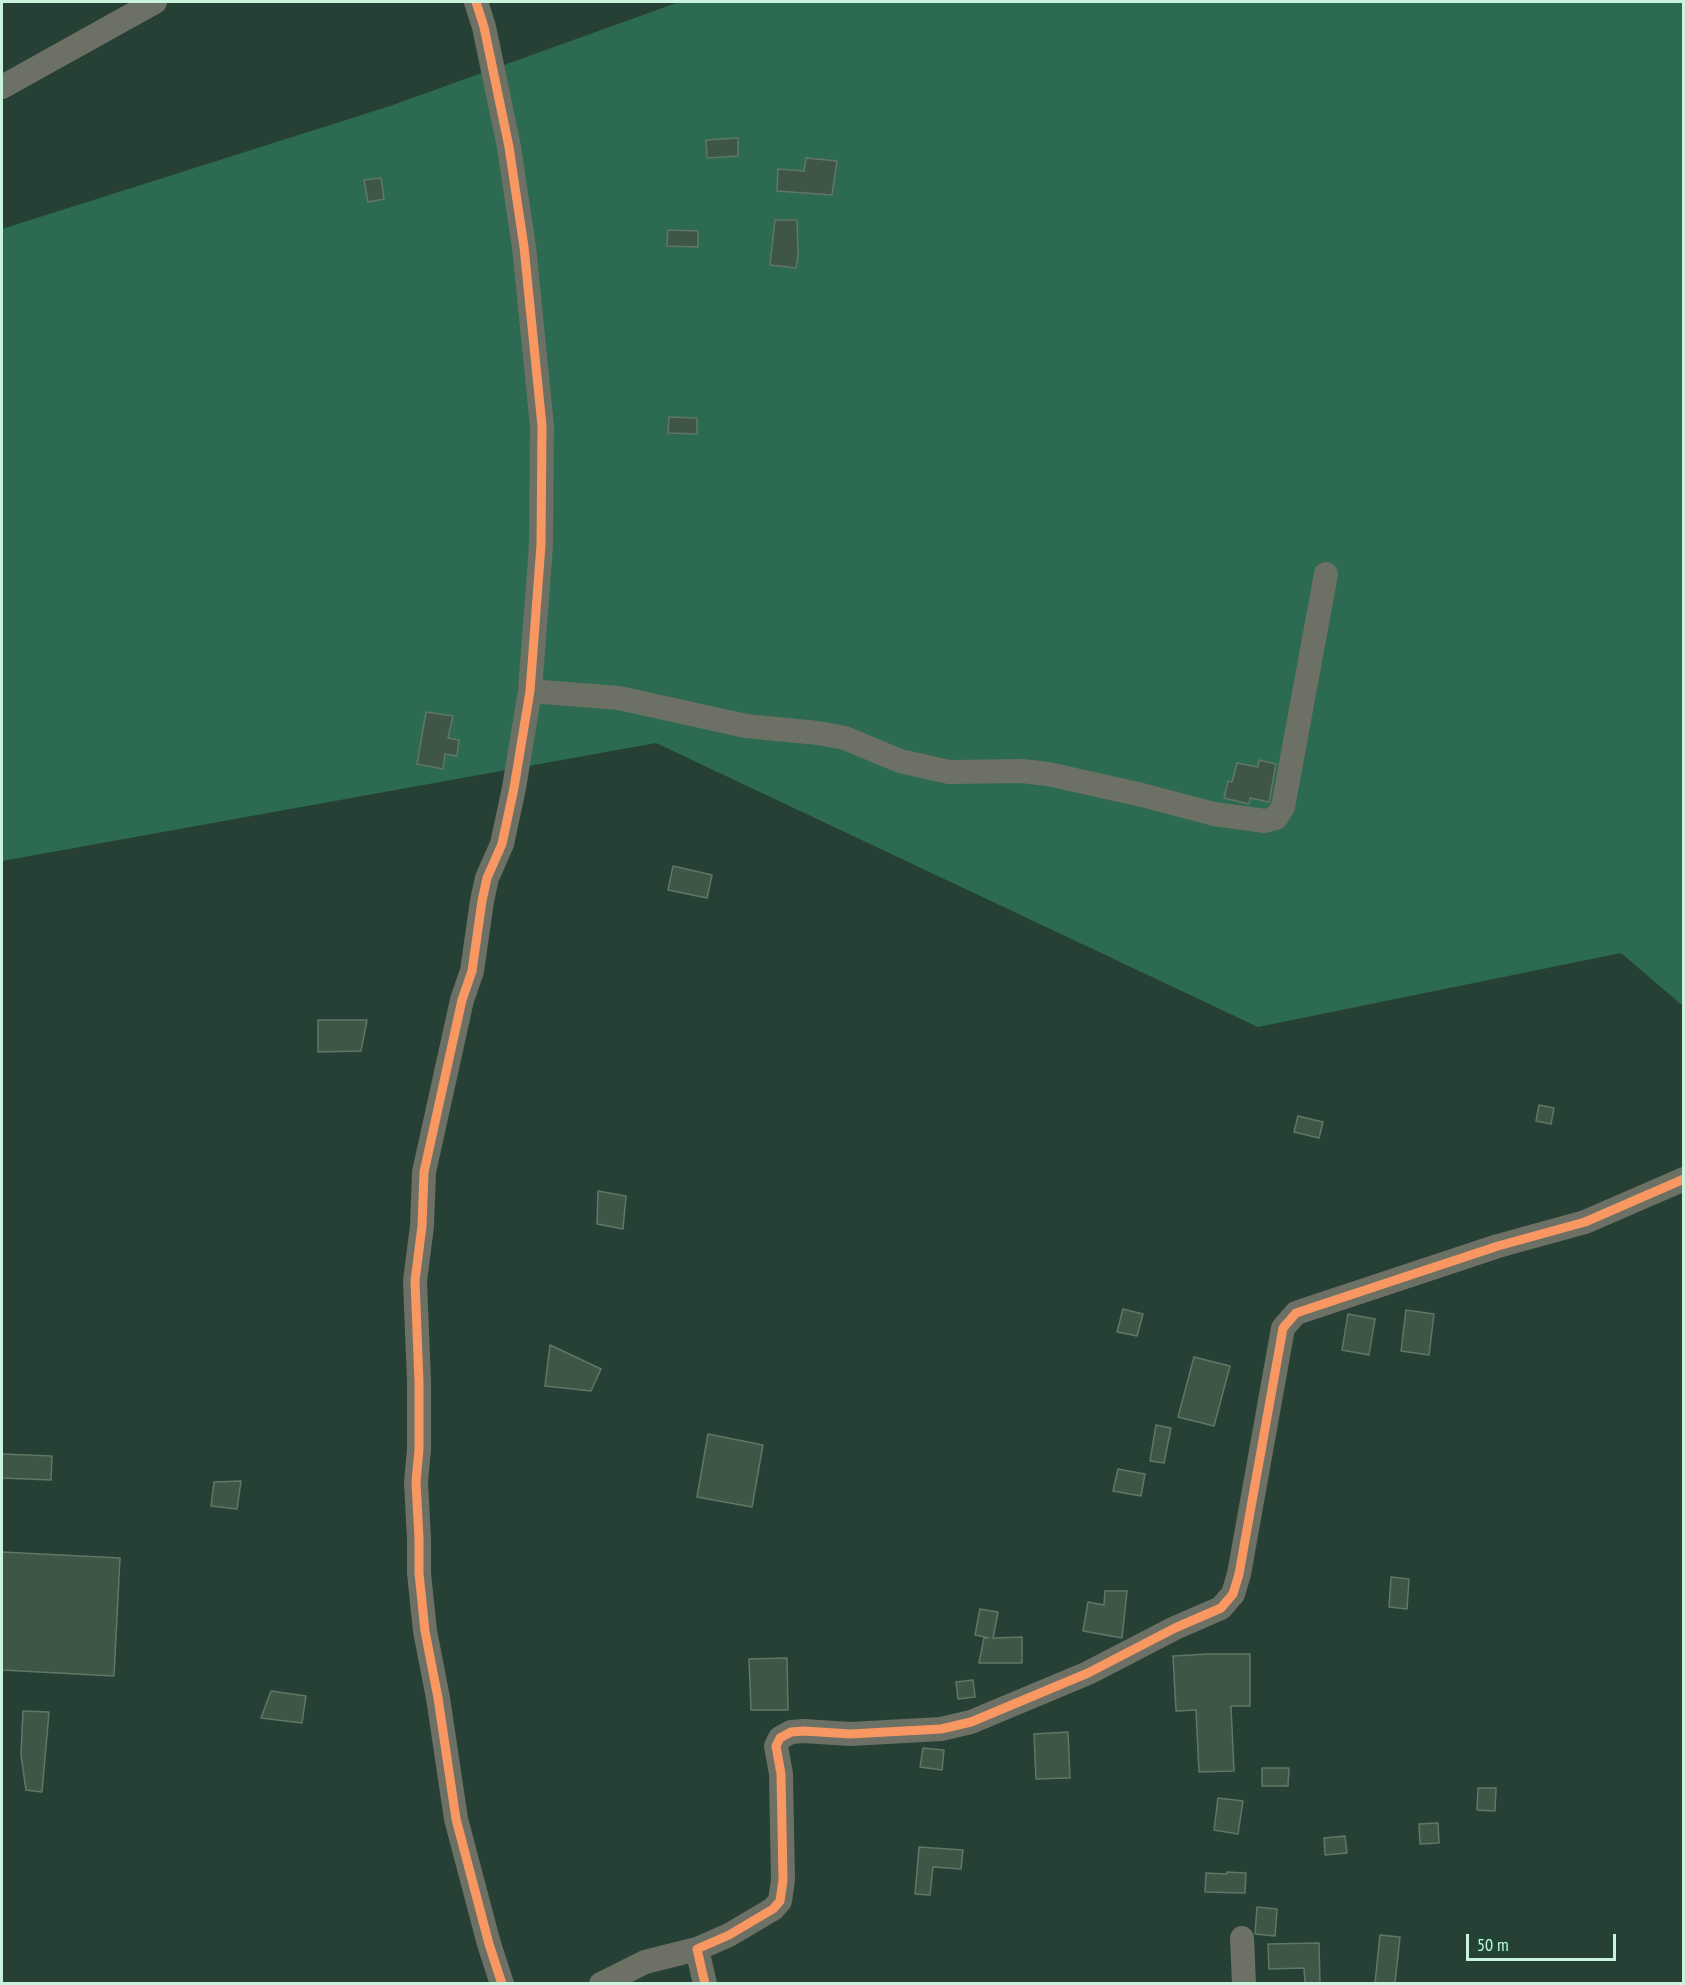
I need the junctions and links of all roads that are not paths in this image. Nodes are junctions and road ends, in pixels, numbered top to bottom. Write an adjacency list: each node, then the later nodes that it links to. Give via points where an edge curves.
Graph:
1 (155, 2): 3 (street)
2 (476, 2): 5 (street, via 509,147 524,247 542,426 541,545)
3 (2, 87)
4 (1326, 574): 5 (street, via 1282,807 1276,818 1265,821 1214,814 1048,774 949,772 900,761 845,738 818,733 746,726 619,698)
5 (530, 691): 9 (street, via 502,844 487,878 472,971 424,1172 415,1281 419,1382 416,1482 425,1631 456,1819)
6 (1683, 1179): 8 (street, via 1585,1222 1498,1246 1296,1313 1283,1328 1239,1574 1228,1602 1088,1672 971,1722 941,1729 850,1734 791,1732 780,1738 776,1746 781,1774 780,1901 729,1935)
7 (1242, 1938): 12 (street)
8 (697, 1949): 10 (street, via 645,1962); 11 (street)
9 (502, 1983)
10 (600, 1983)
11 (705, 1983)
12 (1244, 1983)

